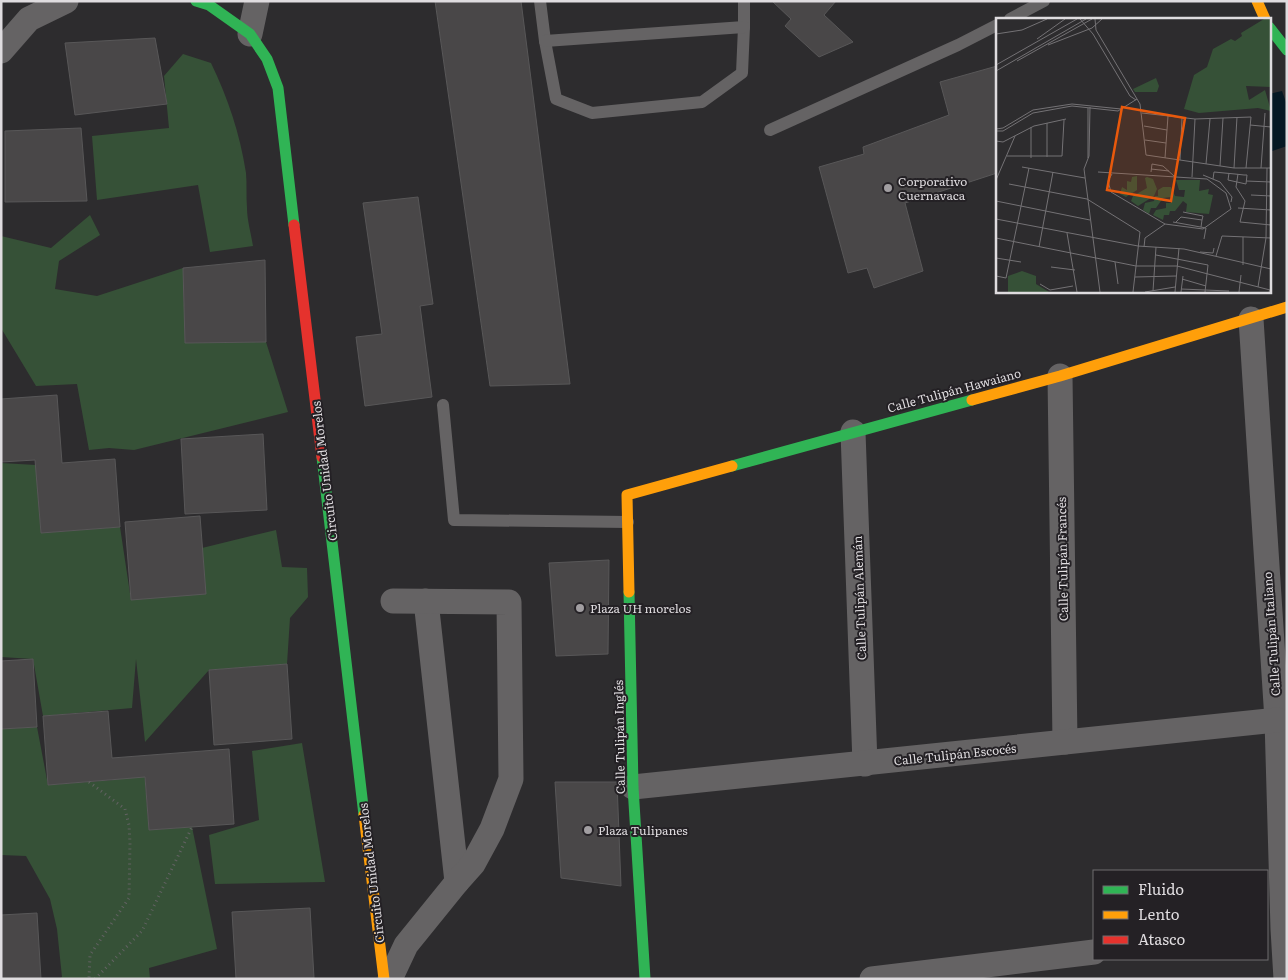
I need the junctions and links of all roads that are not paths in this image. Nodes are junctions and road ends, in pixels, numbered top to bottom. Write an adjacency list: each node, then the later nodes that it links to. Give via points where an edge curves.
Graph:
1 (66, 1): 16 (street, via 29,19)
2 (196, 1): 13 (street, Circuito Unidad Morelos, via 209,5)
3 (256, 1): 13 (street)
4 (540, 1): 14 (lane)
5 (744, 1): 11 (lane)
6 (1044, 1): 8 (lane)
7 (1257, 1): 9 (street)
8 (1012, 18)
9 (1264, 18)
10 (996, 26): 17 (lane)
11 (744, 27): 14 (lane); 14 (lane, via 742,74 702,102 592,113 556,99)
12 (1270, 28): 15 (street)
13 (250, 34): 34 (street, Circuito Unidad Morelos, via 267,60 278,88)
14 (545, 41)
15 (1287, 50)
16 (1, 52)
17 (770, 130)
18 (1287, 307): 19 (street, Calle Tulipán Hawaiano)
19 (1251, 319): 20 (street, Calle Tulipán Hawaiano); 27 (street, Calle Tulipán Italiano)
20 (1060, 376): 22 (street, Calle Tulipán Hawaiano); 28 (street, Calle Tulipán Francés)
21 (443, 405): 24 (lane, via 454,520)
22 (853, 432): 23 (street, Calle Tulipán Hawaiano); 29 (street, Calle Tulipán Alemán)
23 (627, 495): 24 (street, Calle Tulipán Inglés)
24 (628, 522): 30 (street, Calle Tulipán Inglés)
25 (393, 601): 26 (street)
26 (426, 601): 31 (street); 31 (street, via 509,602 511,778 492,829 473,864)
27 (1277, 720): 28 (street, Calle Tulipán Escocés); 32 (street, Calle Tulipán Italiano)
28 (1065, 742): 29 (street, Calle Tulipán Escocés)
29 (865, 764): 30 (street, Calle Tulipán Escocés)
30 (633, 788): 36 (street, Calle Tulipán Inglés)
31 (457, 882): 35 (street, via 406,945)
32 (1275, 930): 38 (street, Calle Tulipán Italiano)
33 (1093, 952): 37 (street)
34 (384, 979)
35 (390, 979)
36 (645, 979)
37 (872, 979)
38 (1286, 979)

